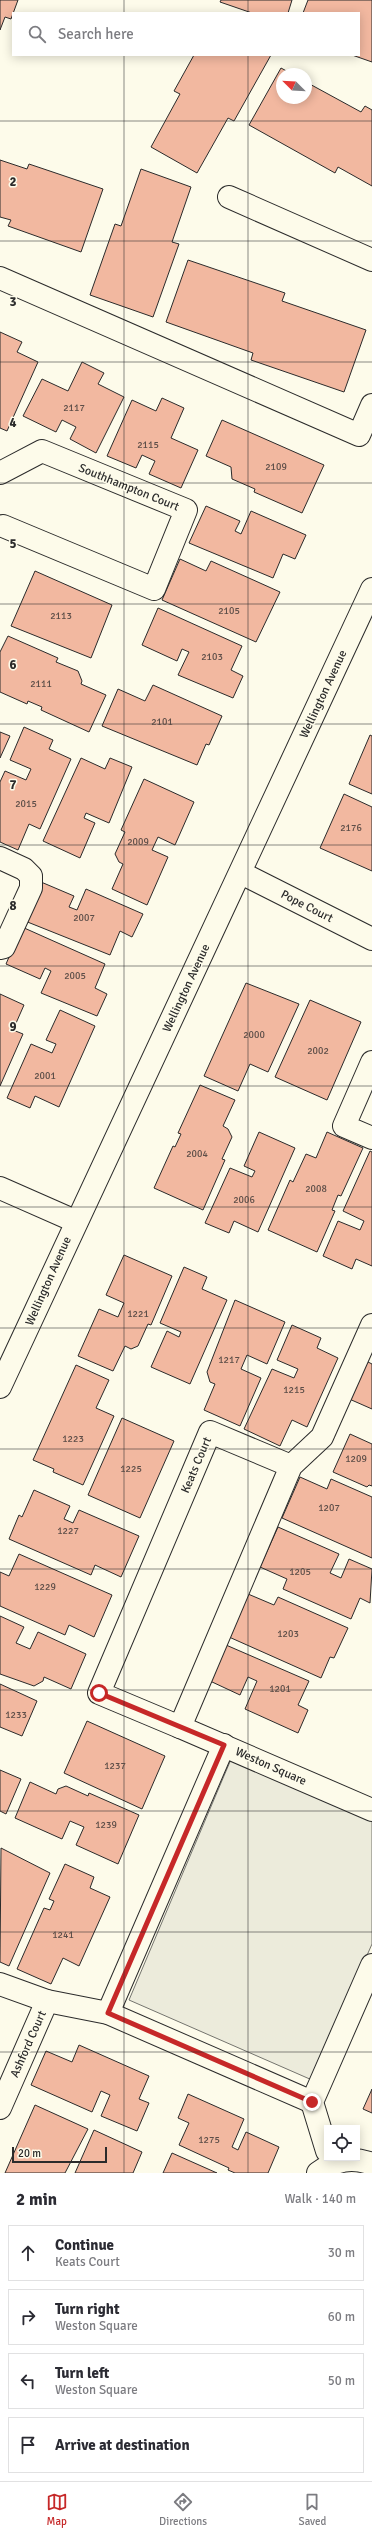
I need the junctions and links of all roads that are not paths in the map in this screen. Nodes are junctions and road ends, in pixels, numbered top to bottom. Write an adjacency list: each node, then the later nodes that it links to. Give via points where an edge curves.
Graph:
1 (229, 197): 2 (street)
2 (372, 260)
3 (0, 278): 4 (street, via 359,435)
4 (372, 405)
5 (0, 473): 6 (street, Southhampton Court, via 42,451 186,510 154,589)
6 (1, 525)
7 (372, 589): 9 (street, Wellington Avenue)
8 (0, 858): 11 (street, via 24,869 31,876 31,888 4,946)
9 (241, 873): 10 (street, Pope Court); 15 (street, Wellington Avenue)
10 (372, 939)
11 (0, 948)
12 (372, 1062): 13 (street, via 344,1126)
13 (372, 1138)
14 (0, 1188): 15 (street)
15 (76, 1221): 17 (street, Wellington Avenue)
16 (372, 1325): 18 (street, via 322,1437)
17 (0, 1387)
18 (291, 1466): 19 (street); 19 (street, Keats Court, via 210,1432 133,1613 99,1693)
19 (180, 1727): 20 (street, Keats Court)
20 (224, 1745): 21 (street, Weston Square); 25 (street, Weston Square)
21 (372, 1810)
22 (372, 1965): 26 (street)
23 (0, 1984): 24 (street, Ashford Court)
24 (47, 2001): 25 (street, Ashford Court); 27 (street, Ashford Court)
25 (108, 2013): 26 (street)
26 (312, 2102): 28 (street)
27 (0, 2108)
28 (326, 2162): 29 (street, via 346,2159)
29 (372, 2164)

